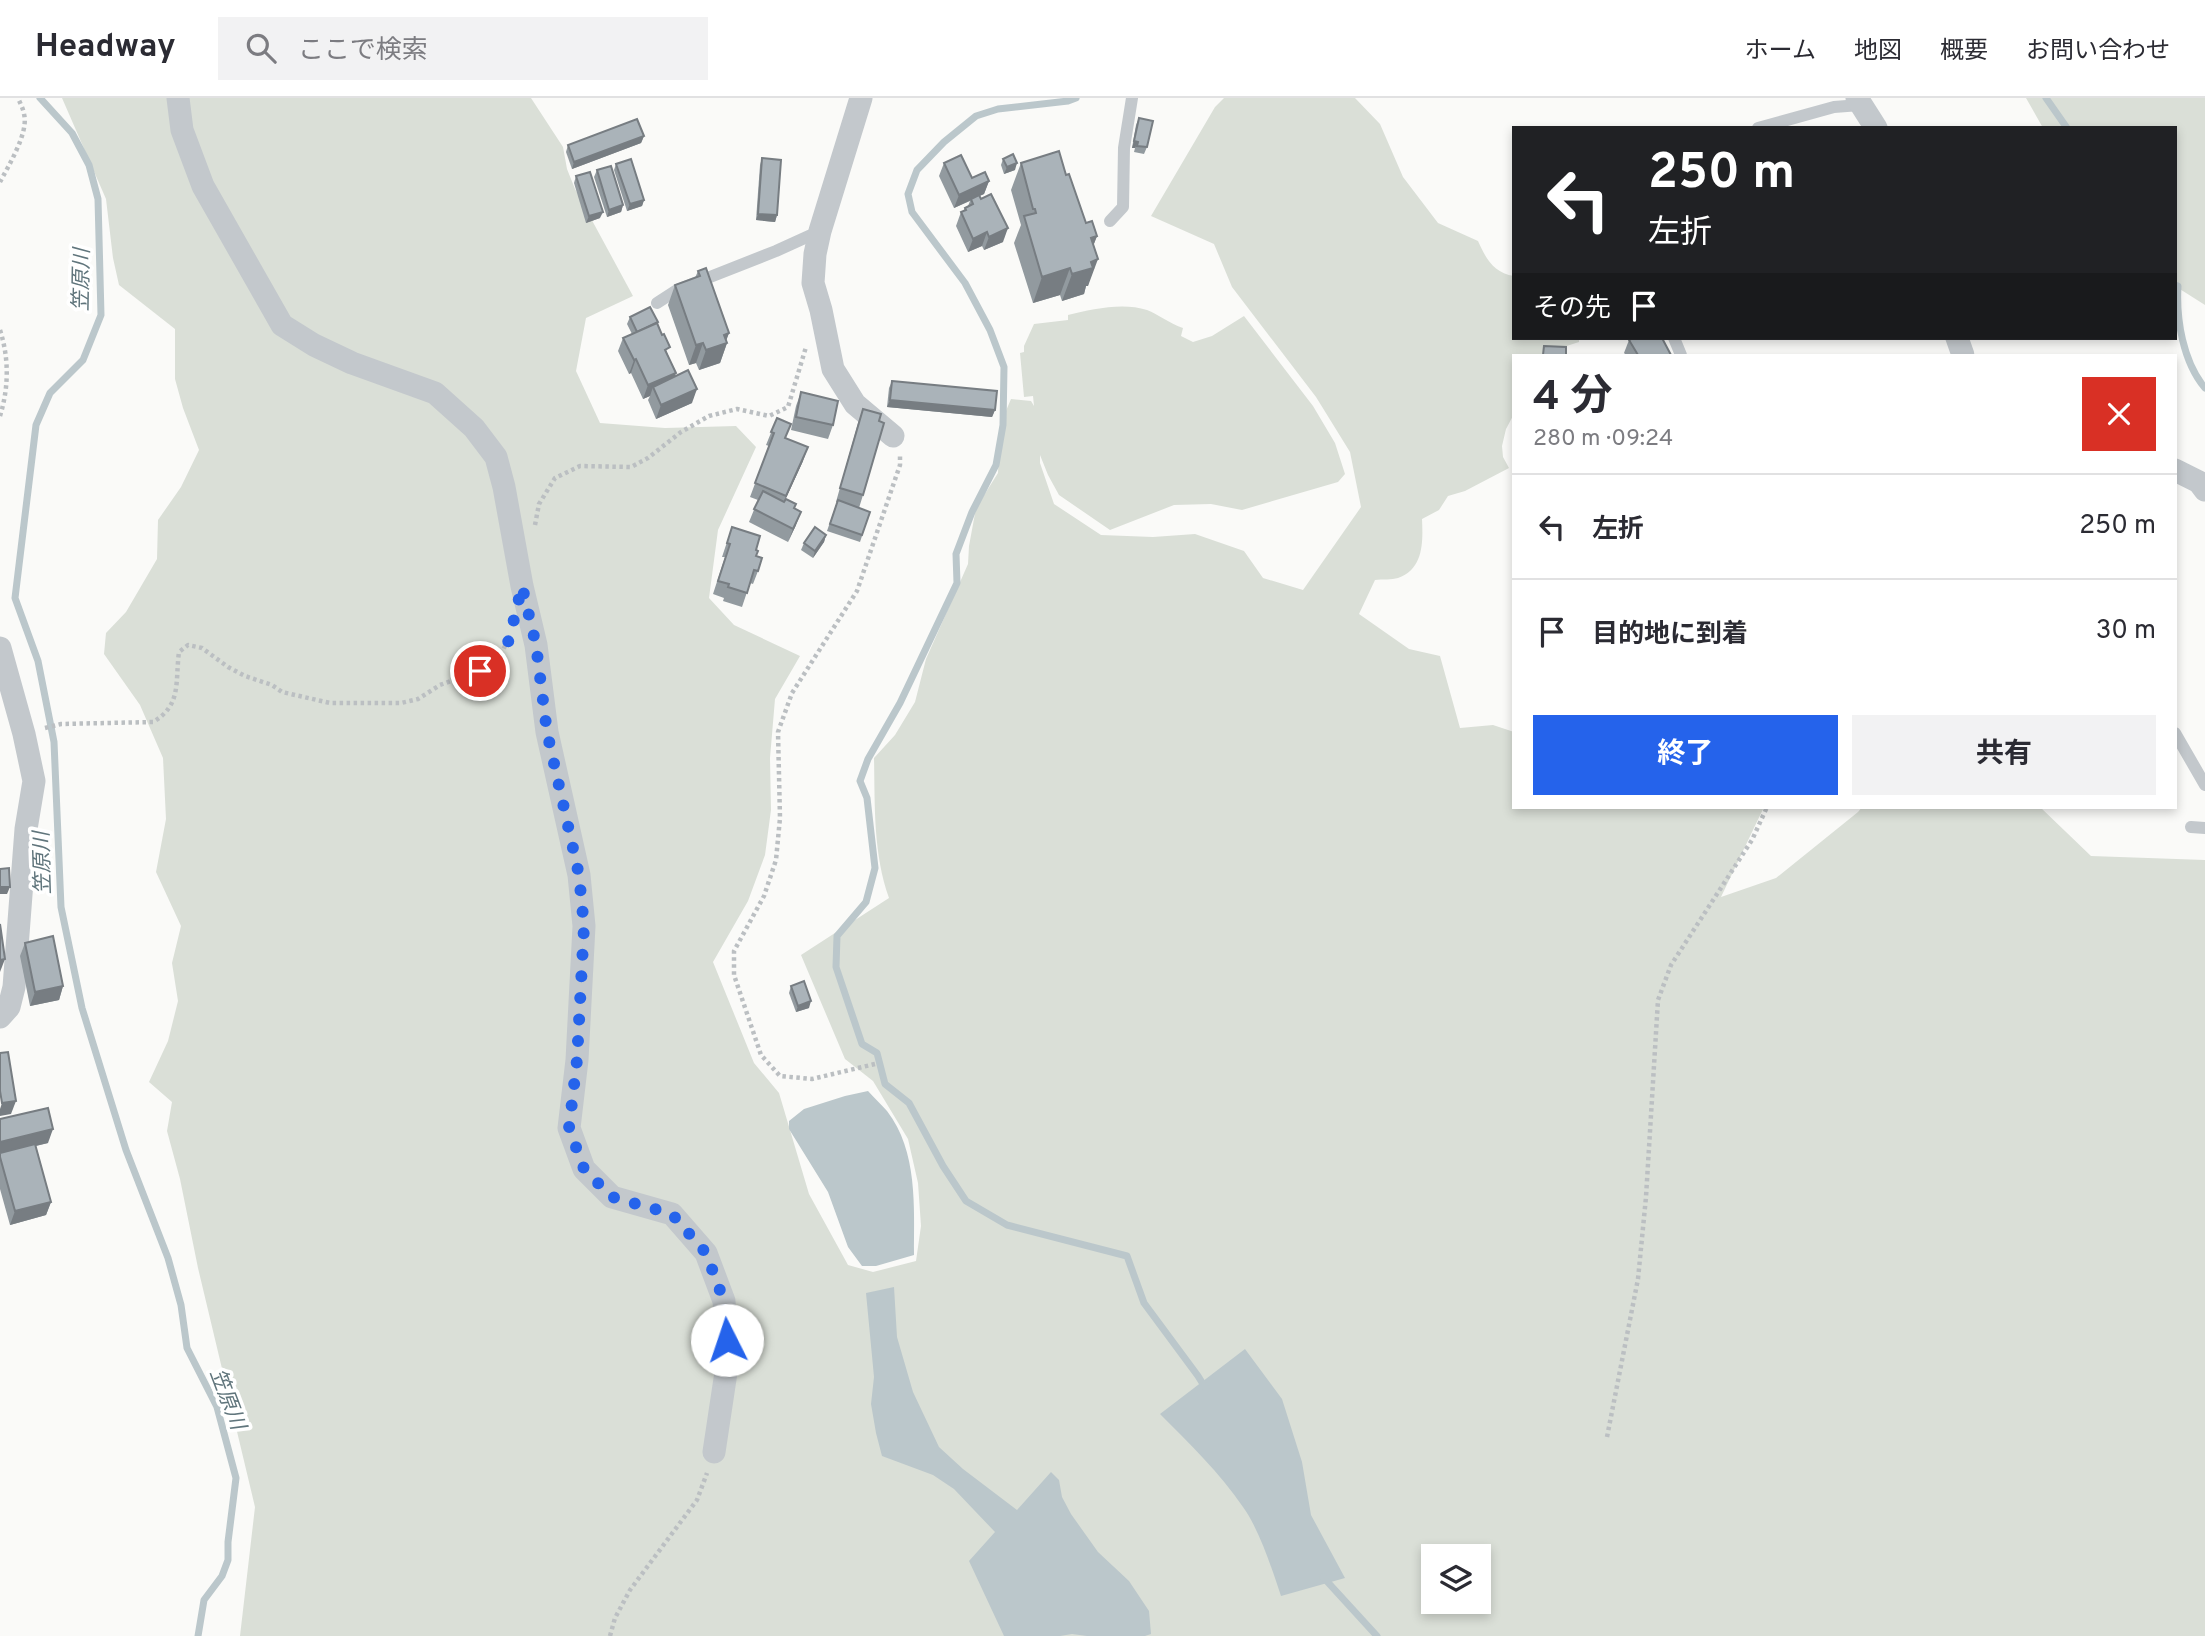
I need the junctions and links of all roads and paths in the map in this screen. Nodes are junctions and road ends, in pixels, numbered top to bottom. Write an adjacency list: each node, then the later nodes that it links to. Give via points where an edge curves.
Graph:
1 (18, 98): 8 (path, via 25,125)
2 (178, 98): 30 (street, via 182,130 203,186 282,325 352,363 435,393 474,428 496,457 536,645 547,732 579,875 584,926 569,1128 584,1169 612,1197 672,1214 706,1253 724,1301 728,1359)
3 (861, 98): 10 (street)
4 (1132, 98): 9 (lane, via 1124,148 1123,207)
5 (1858, 101): 6 (lane); 7 (street)
6 (1766, 126)
7 (1875, 126)
8 (0, 182)
9 (1110, 221)
10 (820, 231): 11 (lane, via 677,290); 12 (street, via 813,283)
11 (657, 303)
12 (821, 310): 15 (street, via 833,369 855,404); 18 (path, via 788,407 769,416 737,409 709,416 631,467 580,466 555,478 539,504)
13 (0, 330): 14 (path, via 7,378)
14 (0, 416)
15 (893, 436): 28 (path, via 900,450 900,465 857,591 792,693 778,732 776,860 764,897 734,951 734,975 761,1055 780,1076 812,1079)
16 (2177, 471): 17 (street)
17 (2205, 489)
18 (534, 531)
19 (512, 627): 21 (path, via 496,664 440,685 418,699 401,702 308,699 245,676 202,648 188,645 179,652 175,695 166,715 153,722 61,724)
20 (0, 648): 21 (street)
21 (24, 734): 27 (street, via 34,781 14,987 9,1007)
22 (2177, 736): 23 (lane)
23 (2205, 785)
24 (1766, 809): 29 (path, via 1752,840 1671,965 1658,1000 1638,1279)
25 (2191, 827): 26 (lane)
26 (2205, 828)
27 (0, 1017)
28 (875, 1064)
29 (1607, 1437)
30 (714, 1452): 31 (path, via 697,1500 630,1590)
31 (610, 1636)

